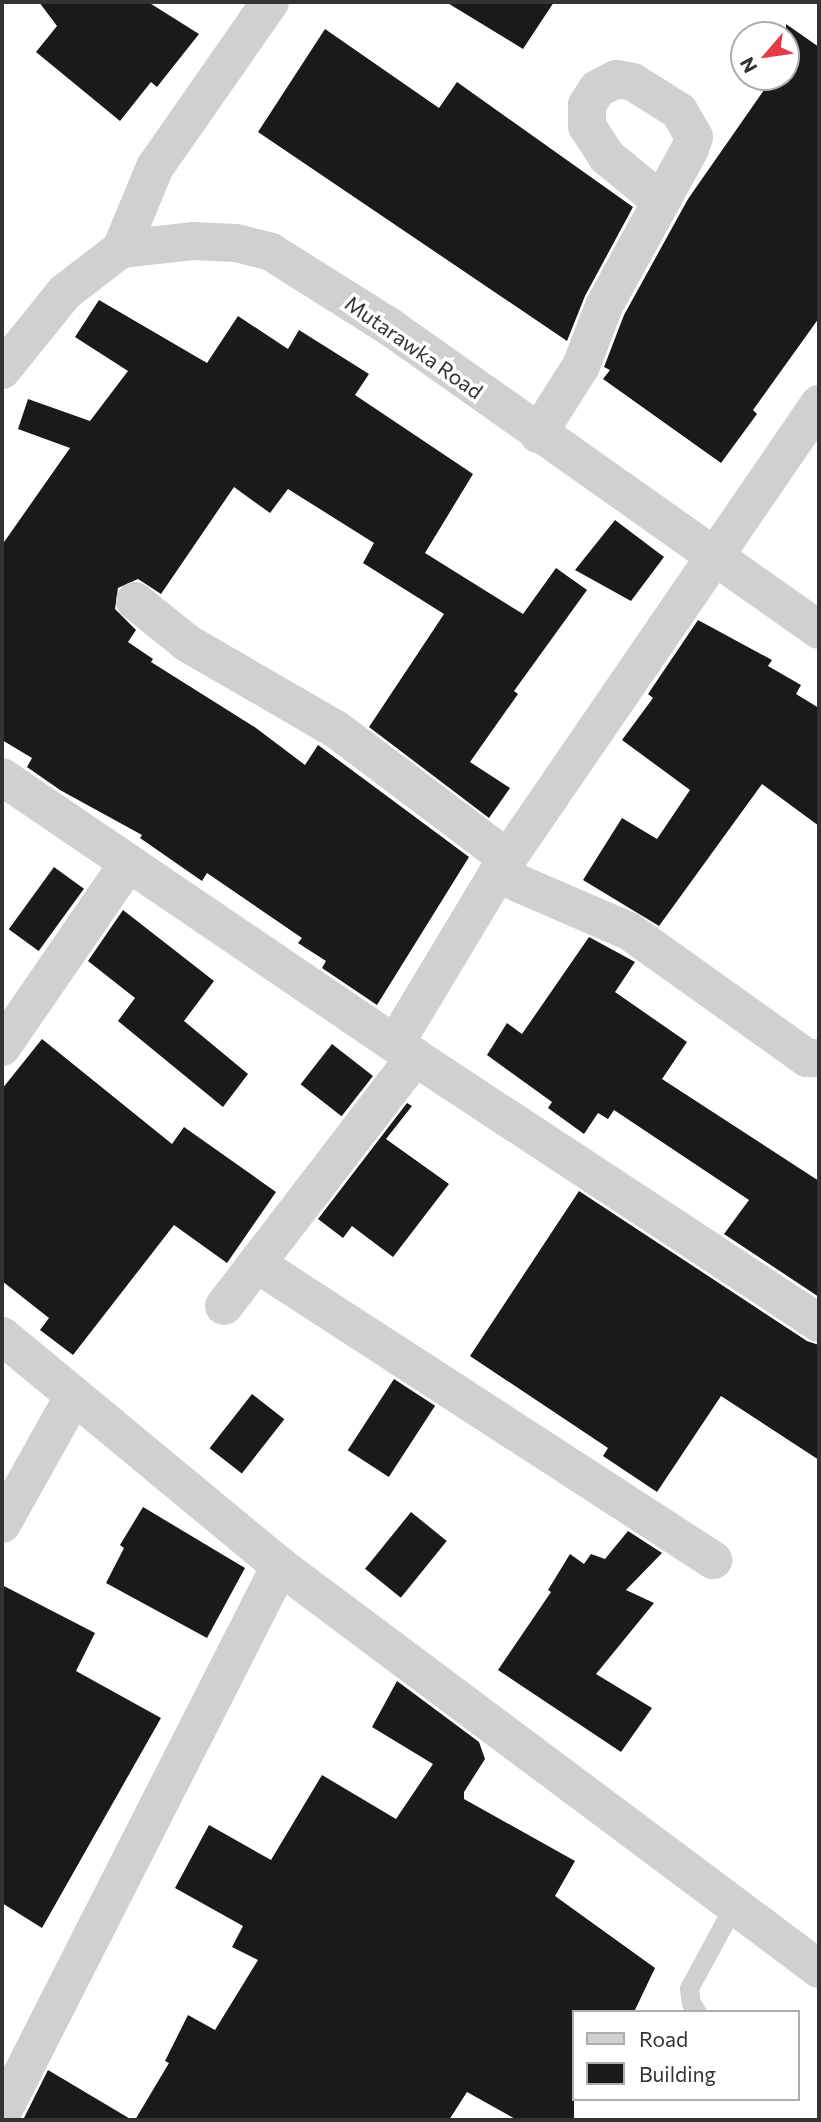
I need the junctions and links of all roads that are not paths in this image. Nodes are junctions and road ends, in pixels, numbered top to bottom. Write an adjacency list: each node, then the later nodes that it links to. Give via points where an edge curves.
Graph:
1 (270, 2): 3 (street, via 155,167)
2 (661, 201): 6 (street, via 604,306 581,366)
3 (121, 249): 4 (street, via 65,292); 6 (street, Mutarawka Road, via 193,241 236,243 271,252 390,327)
4 (2, 370)
5 (819, 404): 7 (street)
6 (538, 434): 7 (street, Mutarawka Road)
7 (714, 559): 9 (street, Mutarawka Road); 12 (street)
8 (135, 601): 12 (street, via 187,643 337,730)
9 (819, 630)
10 (2, 777): 11 (street)
11 (128, 864): 13 (street); 14 (street)
12 (502, 866): 14 (street); 15 (street, via 629,930 807,1058)
13 (2, 1047)
14 (405, 1051): 16 (street); 18 (street)
15 (819, 1058)
16 (257, 1264): 17 (street); 22 (street)
17 (225, 1306)
18 (819, 1323)
19 (2, 1336): 20 (street)
20 (72, 1397): 21 (street); 23 (street)
21 (2, 1524)
22 (713, 1560)
23 (280, 1566): 24 (street); 27 (street)
24 (733, 1907): 25 (street); 26 (lane, via 689,1989)
25 (819, 1969)
26 (696, 2010)
27 (2, 2113)

